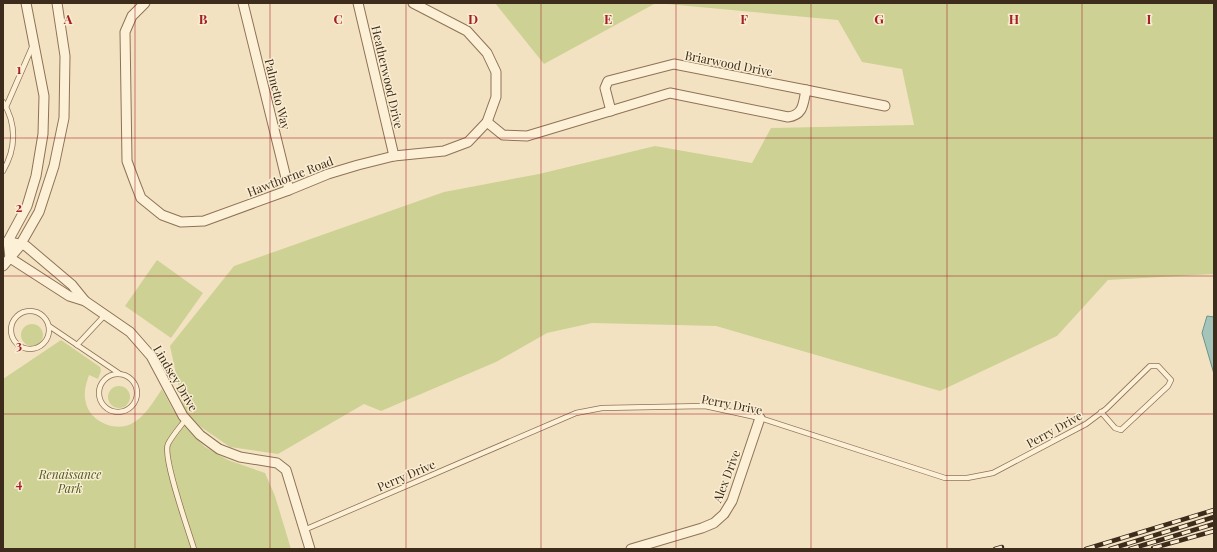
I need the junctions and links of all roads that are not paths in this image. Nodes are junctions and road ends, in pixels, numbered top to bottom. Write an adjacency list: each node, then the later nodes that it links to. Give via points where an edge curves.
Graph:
1 (26, 3): 7 (street)
2 (57, 3): 18 (street, via 65,56 64,118 54,166 39,212)
3 (145, 3): 16 (street, Hawthorne Road, via 132,16 125,32 127,161 141,198 162,215 182,222 204,221)
4 (243, 3): 16 (street, Palmetto Way)
5 (358, 3): 14 (street, Heatherwood Drive)
6 (413, 3): 13 (street, Hawthorne Road, via 468,31 487,54 496,72 496,97)
7 (34, 42): 11 (lane); 17 (street, via 44,96 43,134 36,176 27,206)
8 (806, 90): 10 (street, Briarwood Drive); 12 (street, via 799,113 788,117 670,93); 12 (street, Briarwood Drive, via 674,64 608,82 605,88)
9 (3, 102): 11 (lane)
10 (885, 106)
11 (6, 107): 15 (lane, via 12,122 13,146 8,164)
12 (611, 111): 13 (street, via 527,136 503,135)
13 (487, 122): 14 (street, Hawthorne Road, via 468,142 444,152)
14 (394, 156): 16 (street, Hawthorne Road, via 328,174)
15 (3, 171)
16 (289, 190)
17 (8, 241): 18 (street, Lindsey Drive); 19 (street)
18 (21, 245): 19 (street); 21 (street, Lindsey Drive, via 35,253 72,285)
19 (10, 258): 20 (street); 21 (street, Lindsey Drive, via 69,296)
20 (3, 266)
21 (85, 301): 22 (street, Lindsey Drive)
22 (105, 315): 24 (lane); 28 (street, Lindsey Drive, via 130,332 151,356)
23 (49, 326): 23 (lane, via 38,312 26,311 12,323 11,329 19,346 32,349 38,348 48,339); 24 (lane)
24 (77, 345): 25 (lane)
25 (120, 374): 25 (lane, via 107,377 98,392 106,409 119,413 131,408 137,396 134,383)
26 (1101, 412): 26 (lane, Perry Drive, via 1150,366 1158,366 1171,380 1168,386 1121,430 1115,428); 27 (lane, Perry Drive, via 1086,424 993,473 967,478 945,478)
27 (760, 418): 29 (lane, Perry Drive, via 705,406 602,408 576,413); 32 (street, Alex Drive, via 732,501 724,514 714,523 702,528)
28 (186, 419): 29 (street, Lindsey Drive, via 200,436 219,449 240,457 277,463 286,470); 30 (lane, via 167,445 167,453)
29 (304, 530): 31 (street, Lindsey Drive)
30 (194, 549)
31 (310, 549)
32 (631, 549)

